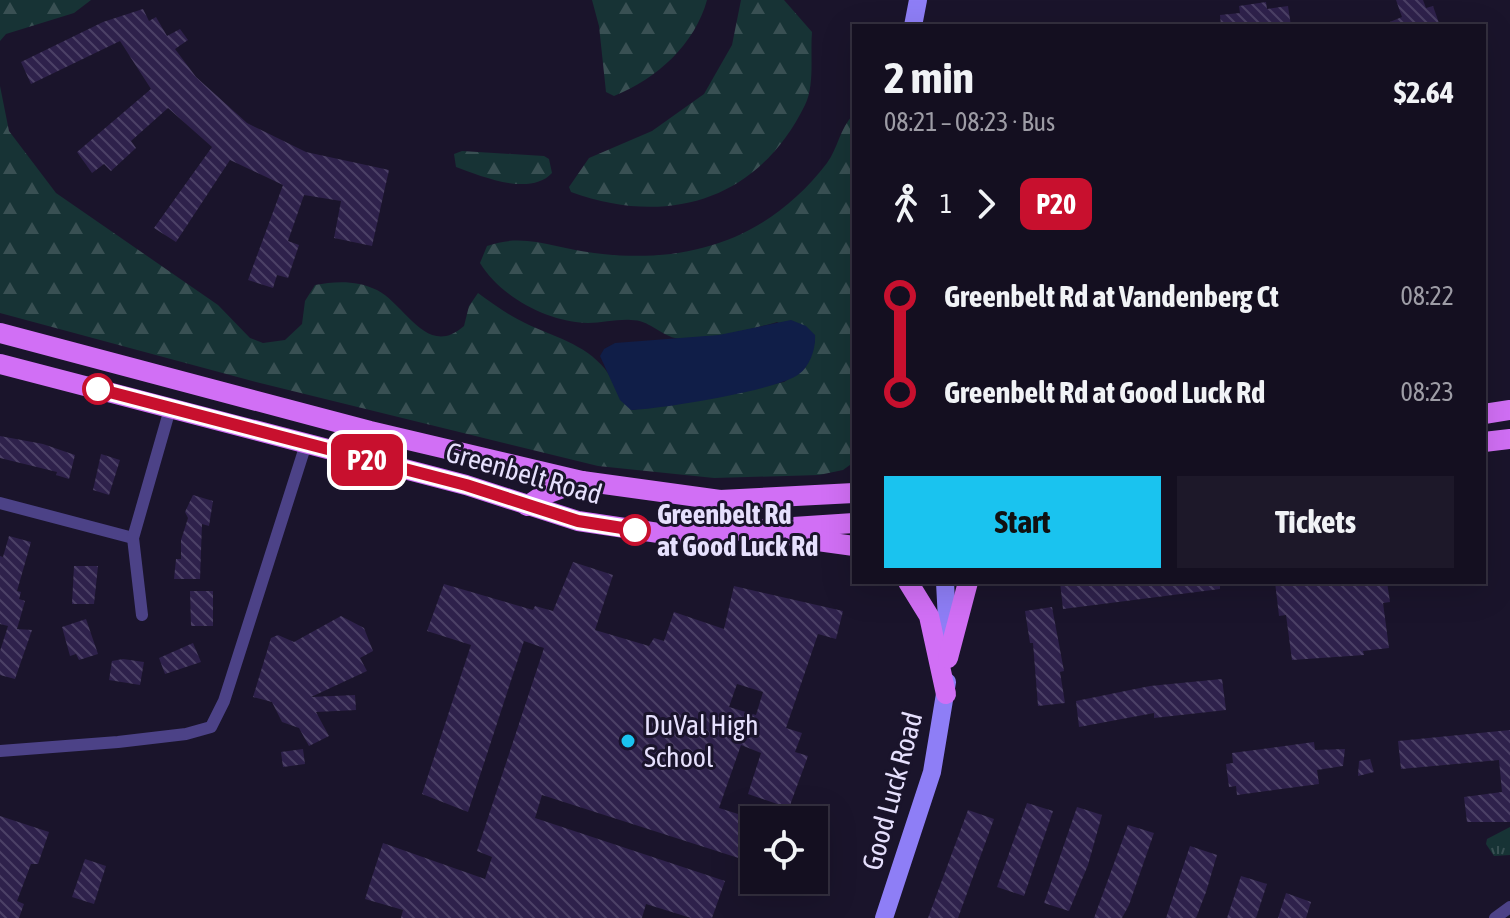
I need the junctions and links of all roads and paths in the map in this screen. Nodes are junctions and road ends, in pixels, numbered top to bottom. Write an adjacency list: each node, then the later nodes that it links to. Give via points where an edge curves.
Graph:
1 (918, 0): 2 (main road)
2 (913, 24)
3 (0, 333): 12 (main road, Greenbelt Road)
4 (0, 364): 5 (main road, Greenbelt Road)
5 (170, 409): 10 (main road, Greenbelt Road); 19 (street)
6 (1510, 410): 7 (main road)
7 (1486, 414)
8 (1510, 439): 9 (main road)
9 (1486, 442)
10 (306, 444): 16 (main road, Greenbelt Road); 27 (street, via 224,701 211,727 118,742)
11 (852, 480): 13 (main road, via 800,488)
12 (582, 481): 13 (main road, Greenbelt Road); 16 (main road)
13 (657, 492): 14 (main road, Greenbelt Road, via 720,500)
14 (852, 493)
15 (0, 503): 19 (street)
16 (527, 506): 18 (main road, Greenbelt Road, via 578,521 672,535)
17 (852, 523): 18 (main road, Greenbelt Road)
18 (724, 530): 20 (main road)
19 (133, 538): 24 (street)
20 (852, 546)
21 (909, 584): 26 (main road, via 929,616)
22 (945, 584): 25 (main road, Good Luck Road)
23 (967, 584): 25 (main road)
24 (142, 615)
25 (948, 658): 26 (main road, Good Luck Road)
26 (946, 694): 29 (main road, Good Luck Road, via 932,772)
27 (0, 751)
28 (1510, 907): 30 (street)
29 (884, 918)
30 (1495, 918)

